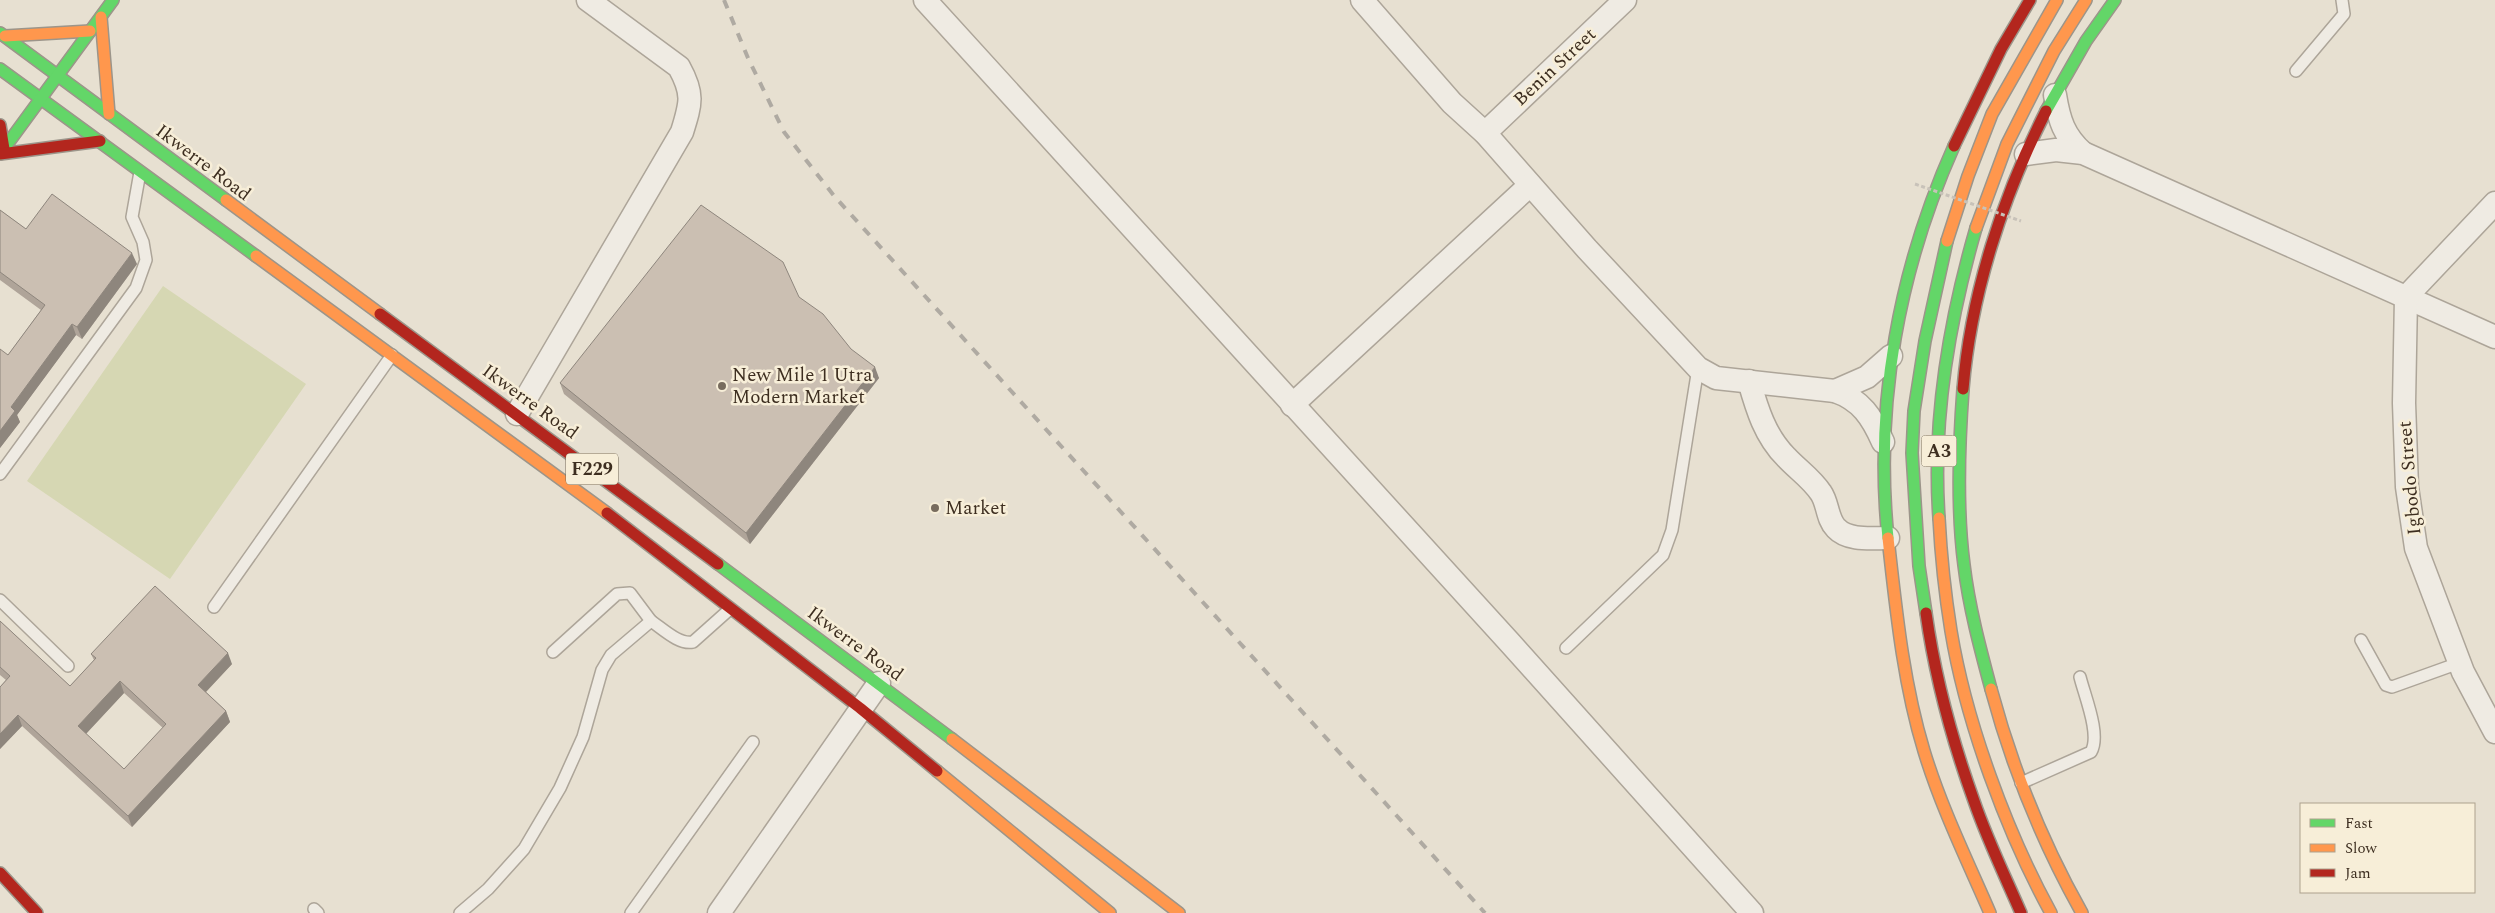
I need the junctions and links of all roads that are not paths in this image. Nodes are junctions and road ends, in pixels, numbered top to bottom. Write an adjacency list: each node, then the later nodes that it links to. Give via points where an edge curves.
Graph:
1 (113, 0): 11 (main road)
2 (588, 0): 37 (street, via 679,67 688,83 691,105 682,132)
3 (925, 0): 36 (street)
4 (1362, 0): 21 (street, via 1452,103)
5 (1625, 0): 21 (street, Benin Street)
6 (2030, 0): 32 (main road, via 1984,82 1955,146 1919,246)
7 (2057, 0): 65 (main road, A3, via 1992,114 1968,176 1944,251 1925,341 1914,411 1912,453 1919,566 1930,644 1950,729 1974,802)
8 (2086, 0): 66 (main road, A3, via 2045,65 2001,156 1979,214 1960,286 1946,358 1940,412 1938,489 1942,564 1951,632 1979,744 2032,879)
9 (2115, 0): 17 (main road, via 2098,22)
10 (2342, 0): 15 (lane, via 2344,14)
11 (101, 17): 12 (main road); 19 (main road)
12 (90, 31): 13 (main road); 16 (main road)
13 (2, 34): 16 (main road, Ikwerre Road / F229)
14 (0, 69): 18 (main road, F229)
15 (2296, 71)
16 (57, 76): 18 (main road); 19 (main road, Ikwerre Road / F229)
17 (2055, 95): 24 (street, via 2064,131); 25 (main road)
18 (41, 98): 22 (main road, F229); 23 (main road)
19 (109, 114): 37 (main road, Ikwerre Road / F229)
20 (0, 125): 23 (main road)
21 (1485, 133): 27 (street)
22 (100, 141): 23 (main road); 26 (main road, F229)
23 (1, 153)
24 (2083, 153): 25 (street, via 2056,150); 29 (street)
25 (2026, 154): 55 (main road, via 2000,222 1978,302 1964,376 1960,508 1970,609 2001,731)
26 (141, 170): 31 (main road, F229); 39 (lane, via 132,217 143,242 146,260 136,288)
27 (1530, 185): 33 (street); 36 (street)
28 (2495, 203): 29 (street)
29 (2406, 297): 30 (street); 48 (street, Igbodo Street, via 2404,403 2408,496 2416,548)
30 (2495, 337)
31 (392, 355): 42 (lane); 43 (main road, F229, via 568,483)
32 (1891, 356): 35 (street, via 1867,377); 38 (main road)
33 (1698, 368): 34 (street, via 1716,378); 46 (lane, via 1672,530 1663,555)
34 (1749, 381): 35 (street); 40 (street, via 1760,419 1785,456 1809,476 1823,495 1836,528 1859,538)
35 (1835, 391): 38 (street, via 1860,404 1874,420)
36 (1292, 405): 63 (street)
37 (517, 414): 51 (main road, Ikwerre Road / F229)
38 (1882, 442): 40 (main road)
39 (0, 474)
40 (1888, 538): 64 (main road, via 1903,655 1927,761)
41 (0, 600): 49 (lane)
42 (214, 607)
43 (730, 609): 44 (lane, via 693,642 686,644); 52 (main road, F229)
44 (651, 621): 47 (lane, via 630,593 617,594); 58 (lane, via 611,655 602,670 583,737 560,788 524,849 488,889)
45 (2361, 640): 48 (lane, via 2386,685 2392,687)
46 (1566, 648)
47 (553, 652)
48 (2460, 663): 53 (street, Igbodo Street)
49 (68, 666)
50 (2080, 677): 55 (lane, via 2094,731 2095,744 2091,752)
51 (879, 683): 52 (street); 62 (main road, Ikwerre Road / F229)
52 (860, 708): 60 (street); 61 (main road, F229)
53 (2495, 732)
54 (753, 742): 59 (lane)
55 (2019, 783): 67 (main road, via 2056,869)
56 (0, 873): 57 (main road)
57 (37, 913)
58 (460, 913)
59 (630, 913)
60 (718, 913)
61 (1110, 913)
62 (1179, 913)
63 (1752, 913)
64 (1990, 913)
65 (2021, 913)
66 (2051, 913)
67 (2082, 913)

